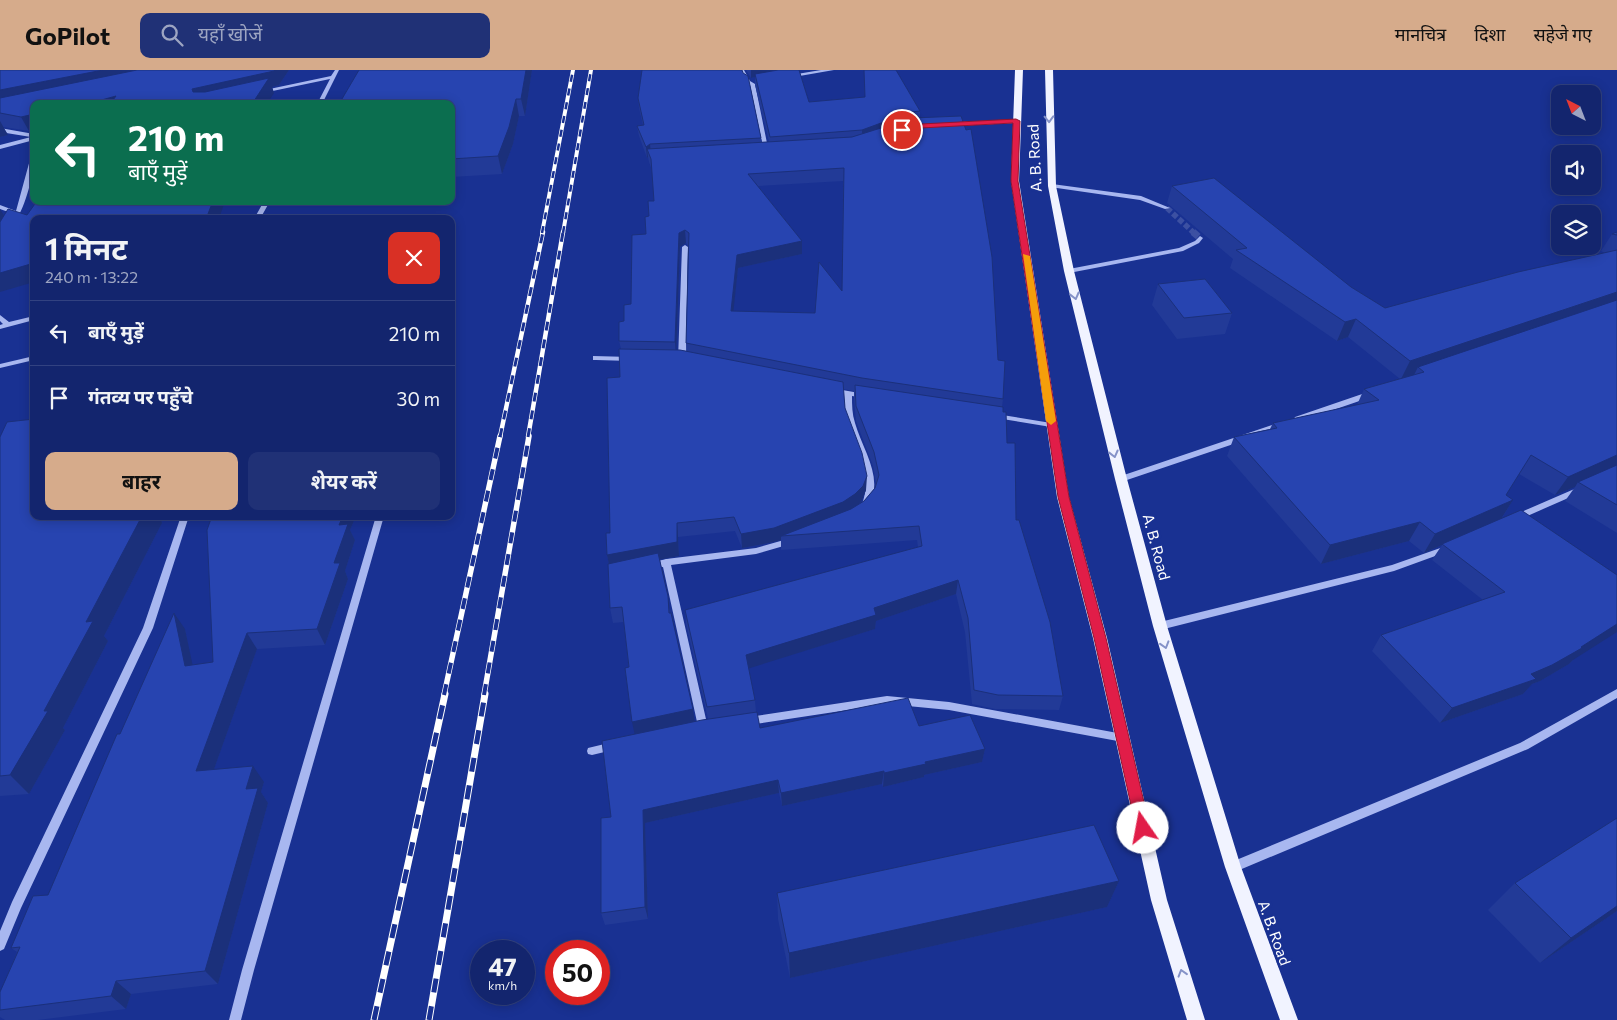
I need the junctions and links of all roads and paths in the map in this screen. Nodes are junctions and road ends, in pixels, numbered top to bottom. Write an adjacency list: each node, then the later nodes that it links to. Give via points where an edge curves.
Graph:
1 (336, 70): 7 (street)
2 (742, 70): 9 (street)
3 (831, 70): 6 (street)
4 (1019, 70): 12 (main road, A. B. Road)
5 (1049, 70): 22 (main road, A. B. Road, one-way to 22)
6 (785, 76)
7 (333, 77): 10 (street); 11 (street)
8 (758, 80): 9 (street)
9 (748, 82): 20 (street, via 752,84)
10 (258, 92)
11 (321, 100)
12 (1016, 121): 13 (street); 46 (main road, A. B. Road, via 1015,181)
13 (949, 124)
14 (0, 130): 15 (street)
15 (30, 136)
16 (30, 138): 17 (street)
17 (0, 147)
18 (776, 151): 20 (street)
19 (757, 152): 20 (street)
20 (767, 152)
21 (30, 170): 25 (street)
22 (1052, 186): 24 (street, via 1141,198); 29 (main road, A. B. Road)
23 (0, 207): 25 (street)
24 (1167, 208)
25 (18, 213): 26 (street)
26 (9, 230)
27 (1200, 238): 29 (street, via 1181,250)
28 (685, 247): 38 (street)
29 (1069, 271): 47 (main road, A. B. Road, one-way to 47)
30 (0, 317): 32 (street)
31 (30, 319): 32 (street)
32 (8, 325): 33 (street)
33 (0, 327)
34 (596, 358): 36 (street)
35 (30, 359): 40 (street)
36 (644, 359)
37 (672, 360): 38 (street)
38 (682, 360): 39 (street)
39 (692, 362)
40 (0, 366)
41 (828, 389): 43 (street)
42 (1383, 390): 47 (street)
43 (848, 393): 44 (street); 49 (street, via 850,421 872,490)
44 (876, 398)
45 (986, 415): 46 (street)
46 (1051, 425): 61 (main road, A. B. Road, via 1063,497)
47 (1121, 479): 57 (main road, A. B. Road)
48 (1590, 486): 52 (street)
49 (860, 512)
50 (184, 520): 65 (street, via 148,628)
51 (379, 520): 66 (street)
52 (1507, 522)
53 (802, 537): 55 (street, via 776,547 719,558)
54 (1453, 546): 57 (street, via 1394,568)
55 (666, 562): 56 (street); 60 (street)
56 (640, 568)
57 (1160, 626): 64 (main road, A. B. Road, one-way to 64)
58 (1617, 693): 64 (street, via 1524,746)
59 (741, 722): 61 (street, via 887,700 949,706)
60 (703, 729)
61 (1123, 738): 67 (main road, A. B. Road, one-way to 61, via 1159,900)
62 (619, 745): 63 (street)
63 (592, 750)
64 (1233, 867): 68 (main road, A. B. Road)
65 (0, 945)
66 (235, 1020)
67 (1196, 1020)
68 (1289, 1020)

